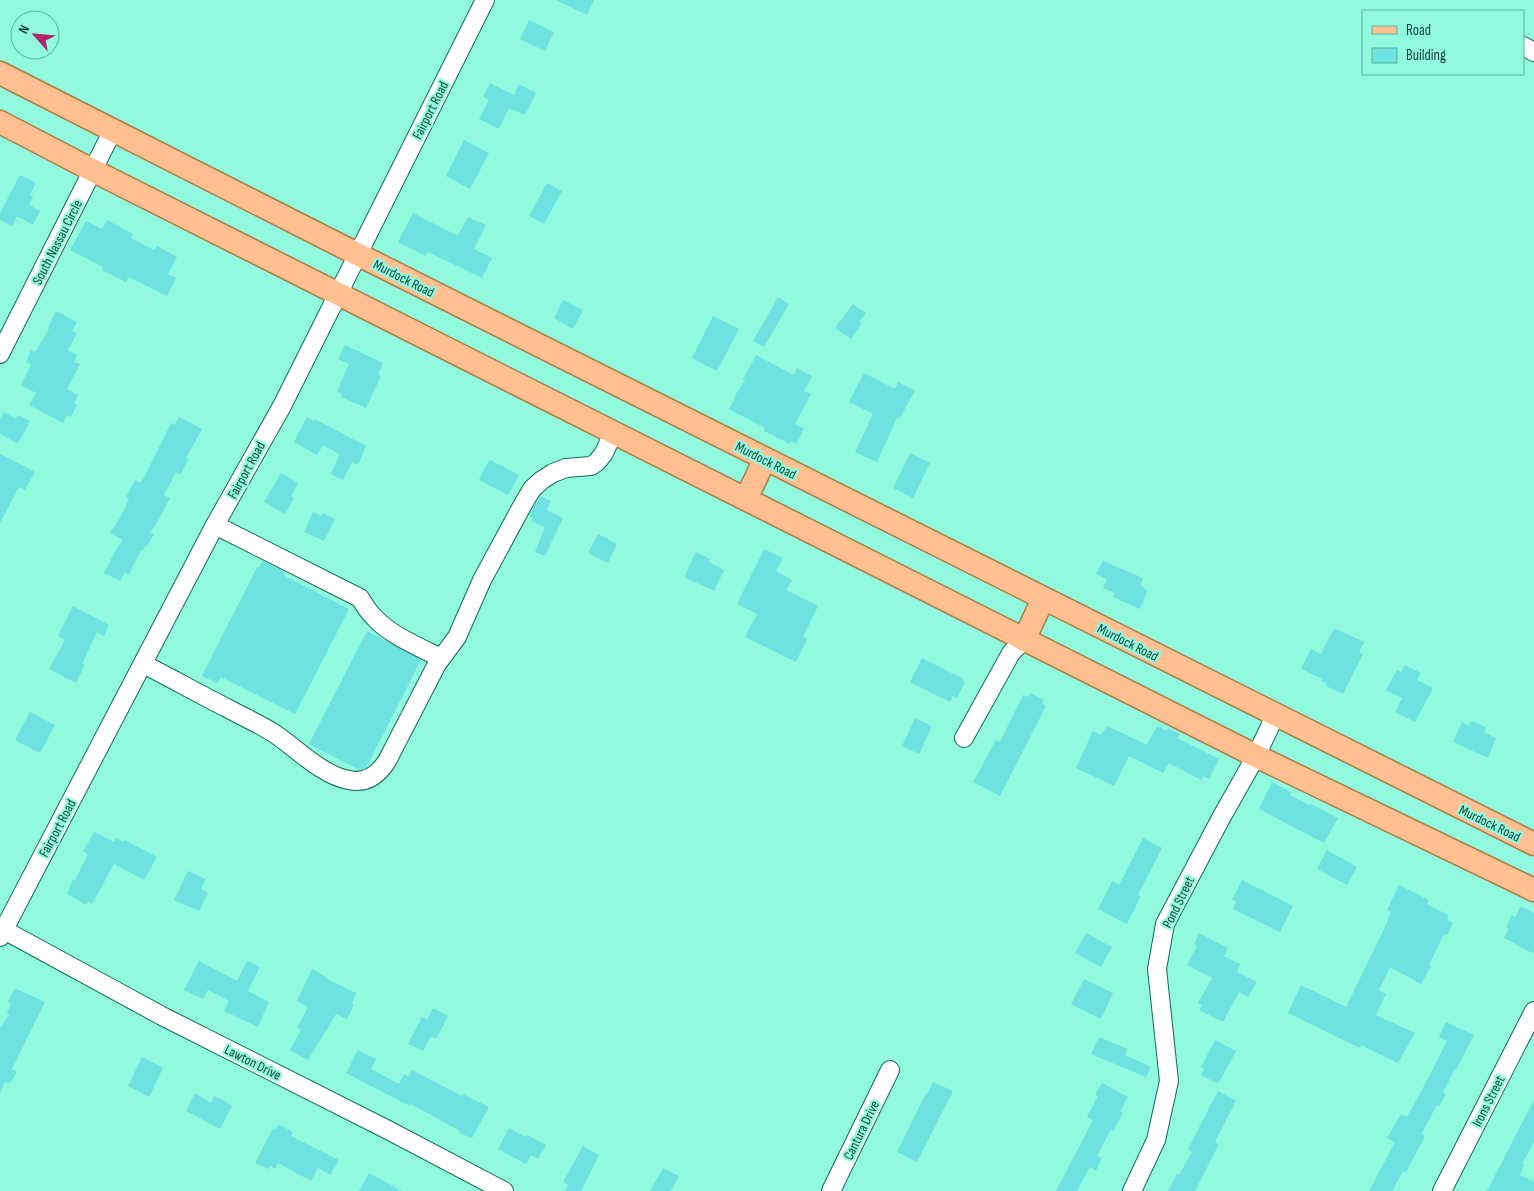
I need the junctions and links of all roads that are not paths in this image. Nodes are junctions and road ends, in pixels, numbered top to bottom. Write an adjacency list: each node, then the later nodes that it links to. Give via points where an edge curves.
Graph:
1 (485, 0): 6 (street, Fairport Road)
2 (0, 73): 4 (main road, Murdock Road)
3 (0, 122): 5 (main road)
4 (114, 130): 5 (street, South Nassau Circle); 6 (main road, Murdock Road)
5 (94, 171): 7 (main road); 8 (street, South Nassau Circle)
6 (357, 254): 7 (street, Fairport Road); 10 (main road, Murdock Road)
7 (338, 294): 9 (main road); 12 (street, Fairport Road, via 282,406)
8 (0, 354)
9 (614, 433): 11 (main road); 15 (street, via 597,462 553,473 532,489 482,580 457,637)
10 (765, 459): 11 (main road); 13 (main road, Murdock Road)
11 (746, 499): 14 (main road)
12 (215, 525): 15 (street, via 360,598 382,624); 16 (street, Fairport Road)
13 (1043, 599): 14 (main road); 17 (main road, Murdock Road)
14 (1024, 640): 18 (street, via 1011,652); 19 (main road)
15 (441, 658): 16 (street, via 387,761 375,774 360,781 332,774 274,733)
16 (143, 664): 22 (street, Fairport Road)
17 (1275, 716): 19 (street, Pond Street); 20 (main road, Murdock Road)
18 (964, 738)
19 (1256, 756): 21 (main road); 27 (street, Pond Street, via 1165,924 1157,969 1169,1081 1156,1140)
20 (1534, 844)
21 (1534, 890)
22 (2, 933): 25 (street, Lawton Drive)
23 (1534, 1011): 28 (street, Irons Street)
24 (890, 1070): 26 (street, Cantura Drive)
25 (504, 1191)
26 (831, 1191)
27 (1132, 1191)
28 (1442, 1191)

